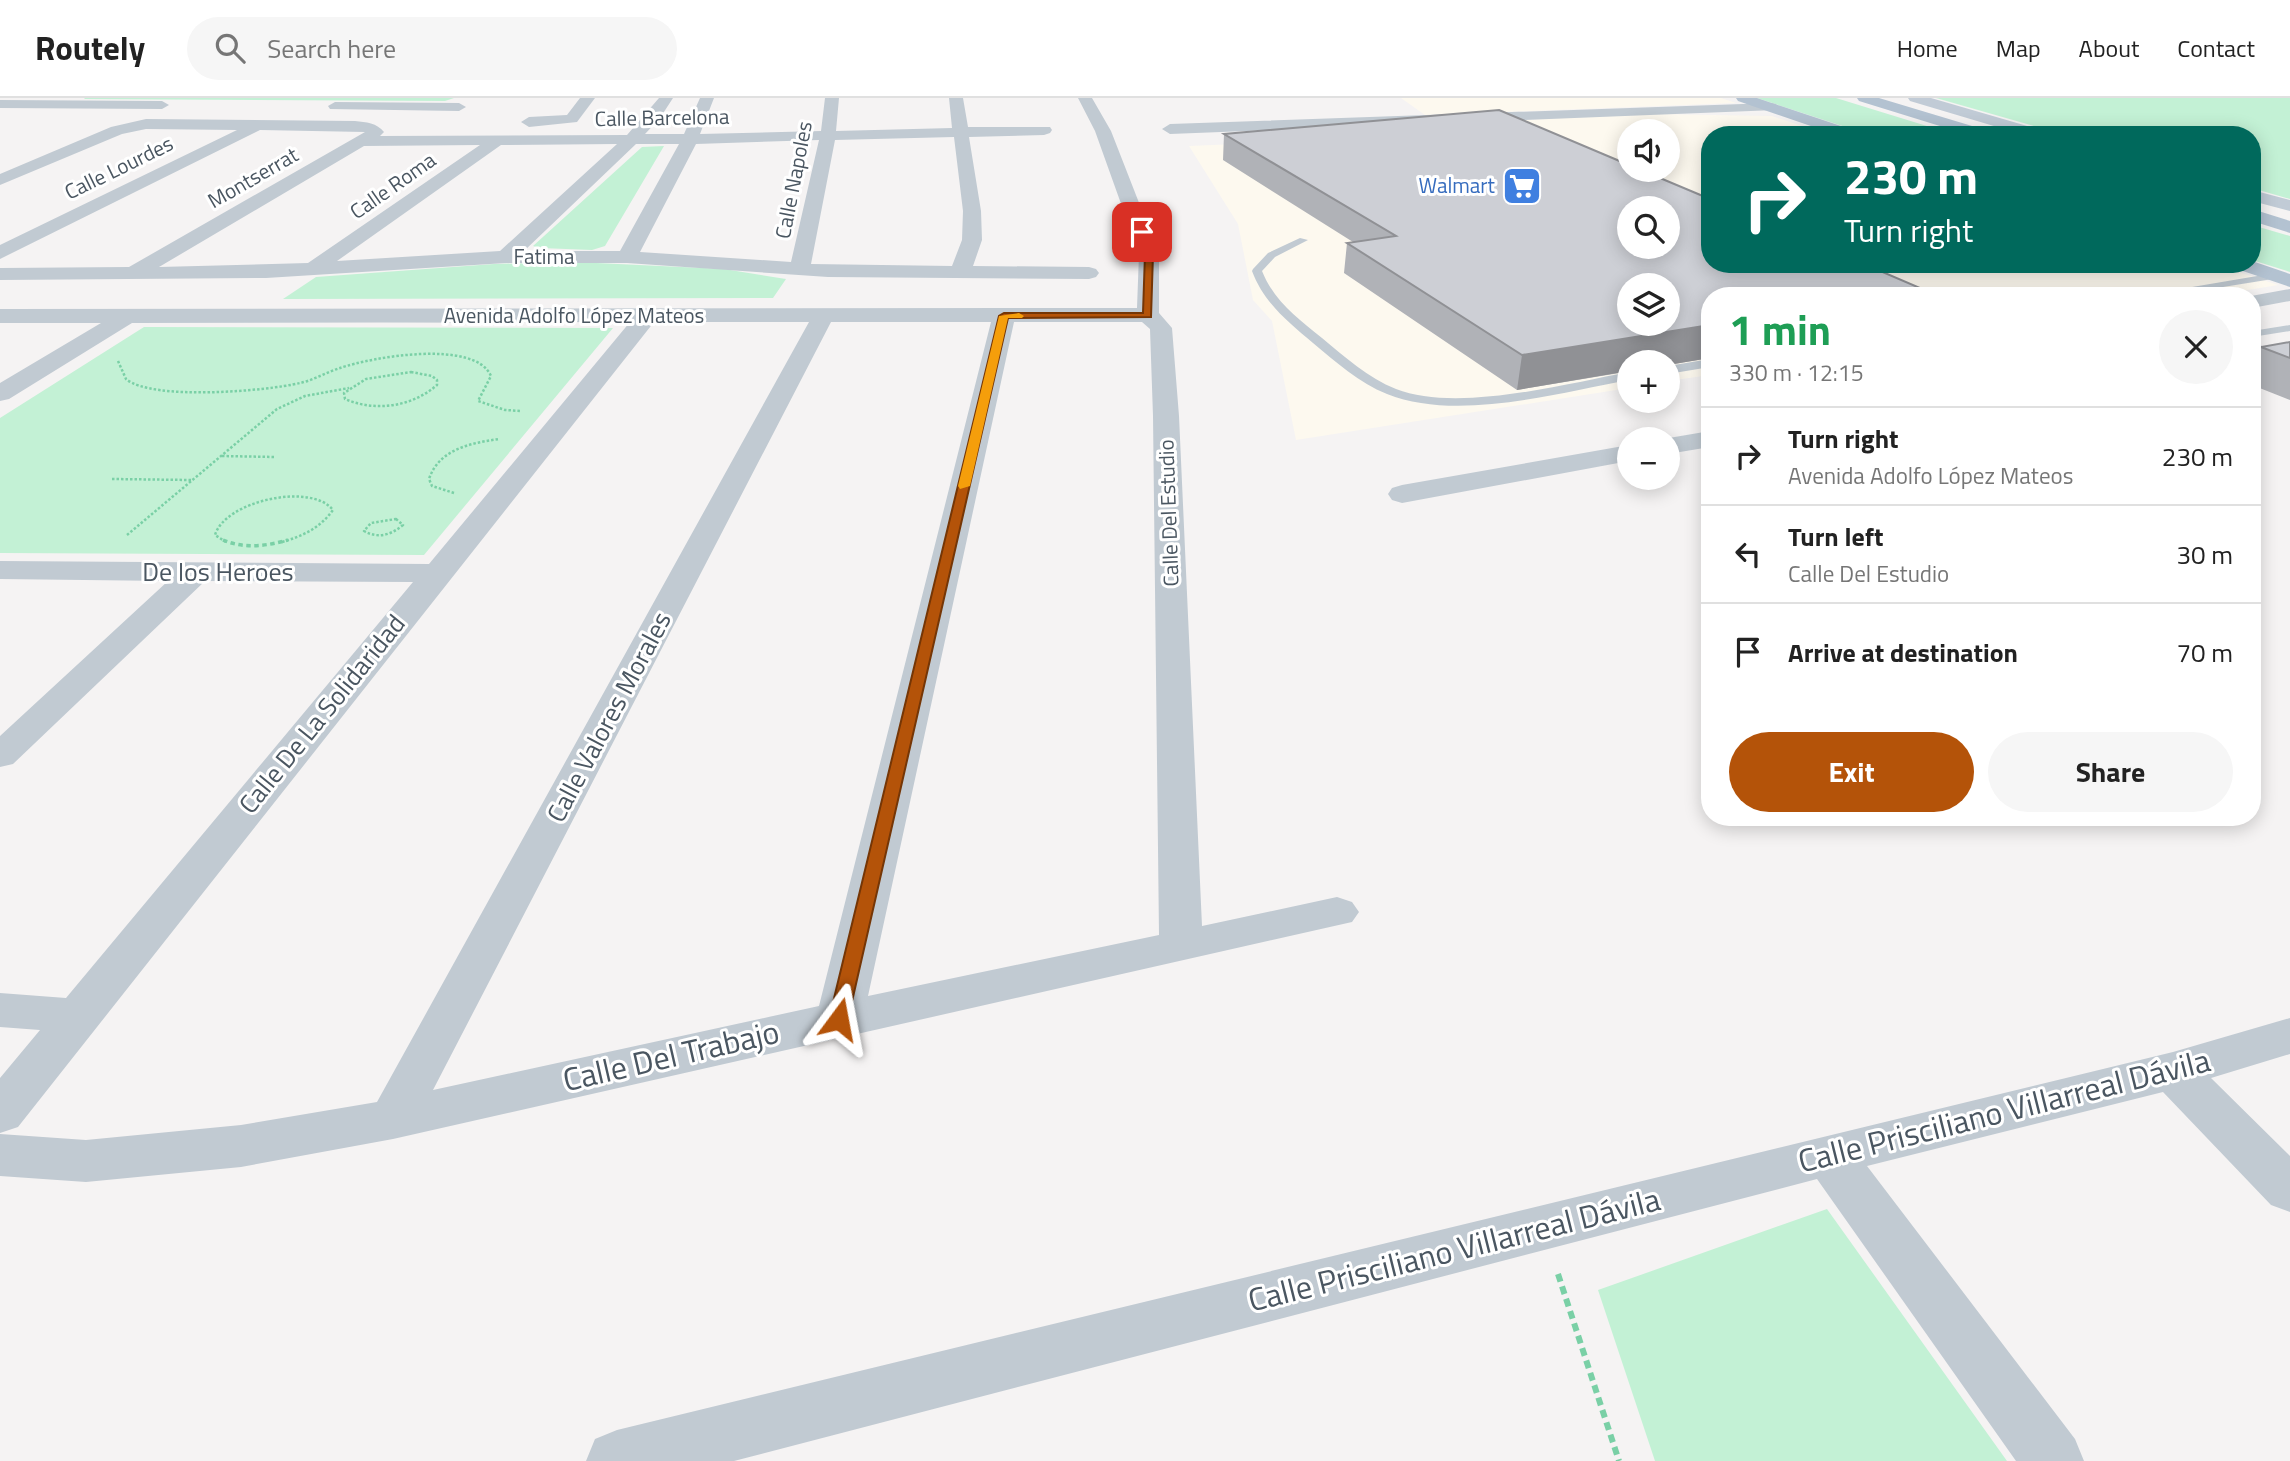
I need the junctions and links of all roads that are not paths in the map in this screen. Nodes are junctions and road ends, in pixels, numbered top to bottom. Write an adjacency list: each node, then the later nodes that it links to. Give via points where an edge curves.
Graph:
1 (60, 98): 12 (street)
2 (588, 98): 20 (street, via 576,116)
3 (666, 98): 32 (street)
4 (707, 98): 33 (street)
5 (832, 98): 31 (street, Calle Napoles)
6 (956, 98): 30 (street)
7 (1085, 98): 56 (street, Calle Del Estudio, via 1103,131 1149,254)
8 (1743, 98): 17 (main road)
9 (1915, 98): 26 (street)
10 (1868, 99): 25 (main road)
11 (0, 104): 12 (street)
12 (44, 104): 13 (street); 19 (street)
13 (183, 105)
14 (321, 106): 18 (street)
15 (1340, 106): 21 (street)
16 (1217, 107): 23 (street)
17 (1771, 107): 21 (street); 24 (main road)
18 (461, 112)
19 (0, 121)
20 (520, 121)
21 (1360, 122): 23 (street)
22 (259, 125): 29 (street, Calle Barcelona); 35 (street, Calle Barcelona, via 125,128); 41 (street, Calle Lourdes)
23 (1234, 126): 27 (street)
24 (1827, 126)
25 (1956, 126)
26 (2011, 126)
27 (1170, 129)
28 (1044, 130): 30 (street, Calle Barcelona)
29 (360, 133): 34 (street, Calle Barcelona); 50 (street, Montserrat)
30 (963, 133): 31 (street, Calle Barcelona); 47 (street, via 972,240)
31 (828, 136): 33 (street, Calle Barcelona); 45 (street, Calle Napoles)
32 (632, 139): 33 (street, Calle Barcelona); 34 (street, Calle Barcelona); 42 (street)
33 (690, 139): 43 (street)
34 (498, 140): 44 (street, Calle Roma)
35 (0, 180)
36 (2261, 198): 37 (street)
37 (2290, 206)
38 (2261, 218): 39 (main road)
39 (2290, 227)
40 (1303, 240): 67 (lane, via 1262,262 1257,271 1261,287 1273,303 1353,370 1404,396 1430,401 1475,399)
41 (0, 253)
42 (506, 257): 43 (street, Fatima); 44 (street, Fatima)
43 (627, 257): 45 (street, Fatima)
44 (313, 269): 50 (street, Fatima)
45 (800, 270): 47 (street, Fatima)
46 (2261, 271): 51 (main road)
47 (960, 273): 48 (street, Fatima)
48 (1089, 273)
49 (0, 274): 50 (street, Fatima)
50 (131, 274)
51 (2283, 279): 52 (lane)
52 (2218, 287)
53 (2290, 295): 54 (street)
54 (2261, 300)
55 (824, 315): 59 (street, Avenida Adolfo López Mateos); 60 (street, Avenida Adolfo López Mateos); 85 (street, Calle Valores Morales)
56 (1148, 315): 60 (street, Avenida Adolfo López Mateos); 78 (street, Calle Del Estudio, via 1160,328 1166,416)
57 (0, 316): 58 (street, Avenida Adolfo López Mateos)
58 (127, 316): 59 (street, Avenida Adolfo López Mateos); 68 (street)
59 (647, 316): 75 (street, Calle De La Solidaridad)
60 (1004, 316): 81 (street)
61 (2290, 328): 62 (lane)
62 (2261, 333)
63 (2261, 349): 64 (lane, via 2274,355)
64 (2290, 352)
65 (1701, 364): 66 (lane)
66 (1680, 368)
67 (1617, 378)
68 (0, 394)
69 (1701, 440): 70 (street)
70 (1680, 444)
71 (1617, 455): 72 (street)
72 (1402, 494)
73 (0, 569): 74 (street, De los Heroes)
74 (197, 571): 75 (street, De los Heroes); 76 (street)
75 (436, 573): 80 (street, Calle De La Solidaridad)
76 (0, 756)
77 (1337, 912): 78 (street, Calle Del Trabajo)
78 (1181, 946): 81 (street, Calle Del Trabajo)
79 (0, 1010): 80 (street)
80 (76, 1016): 84 (street, Calle De La Solidaridad)
81 (839, 1019): 85 (street, Calle Del Trabajo)
82 (2290, 1036): 83 (street, Calle Prisciliano Villarreal Dávila)
83 (2173, 1071): 86 (street, Calle Prisciliano Villarreal Dávila); 88 (street)
84 (0, 1113)
85 (393, 1119): 87 (street, Calle Del Trabajo, via 241,1146 86,1161)
86 (1829, 1155): 89 (street, Calle Prisciliano Villarreal Dávila); 90 (street)
87 (0, 1156)
88 (2290, 1190)
89 (617, 1461)
90 (2053, 1461)

